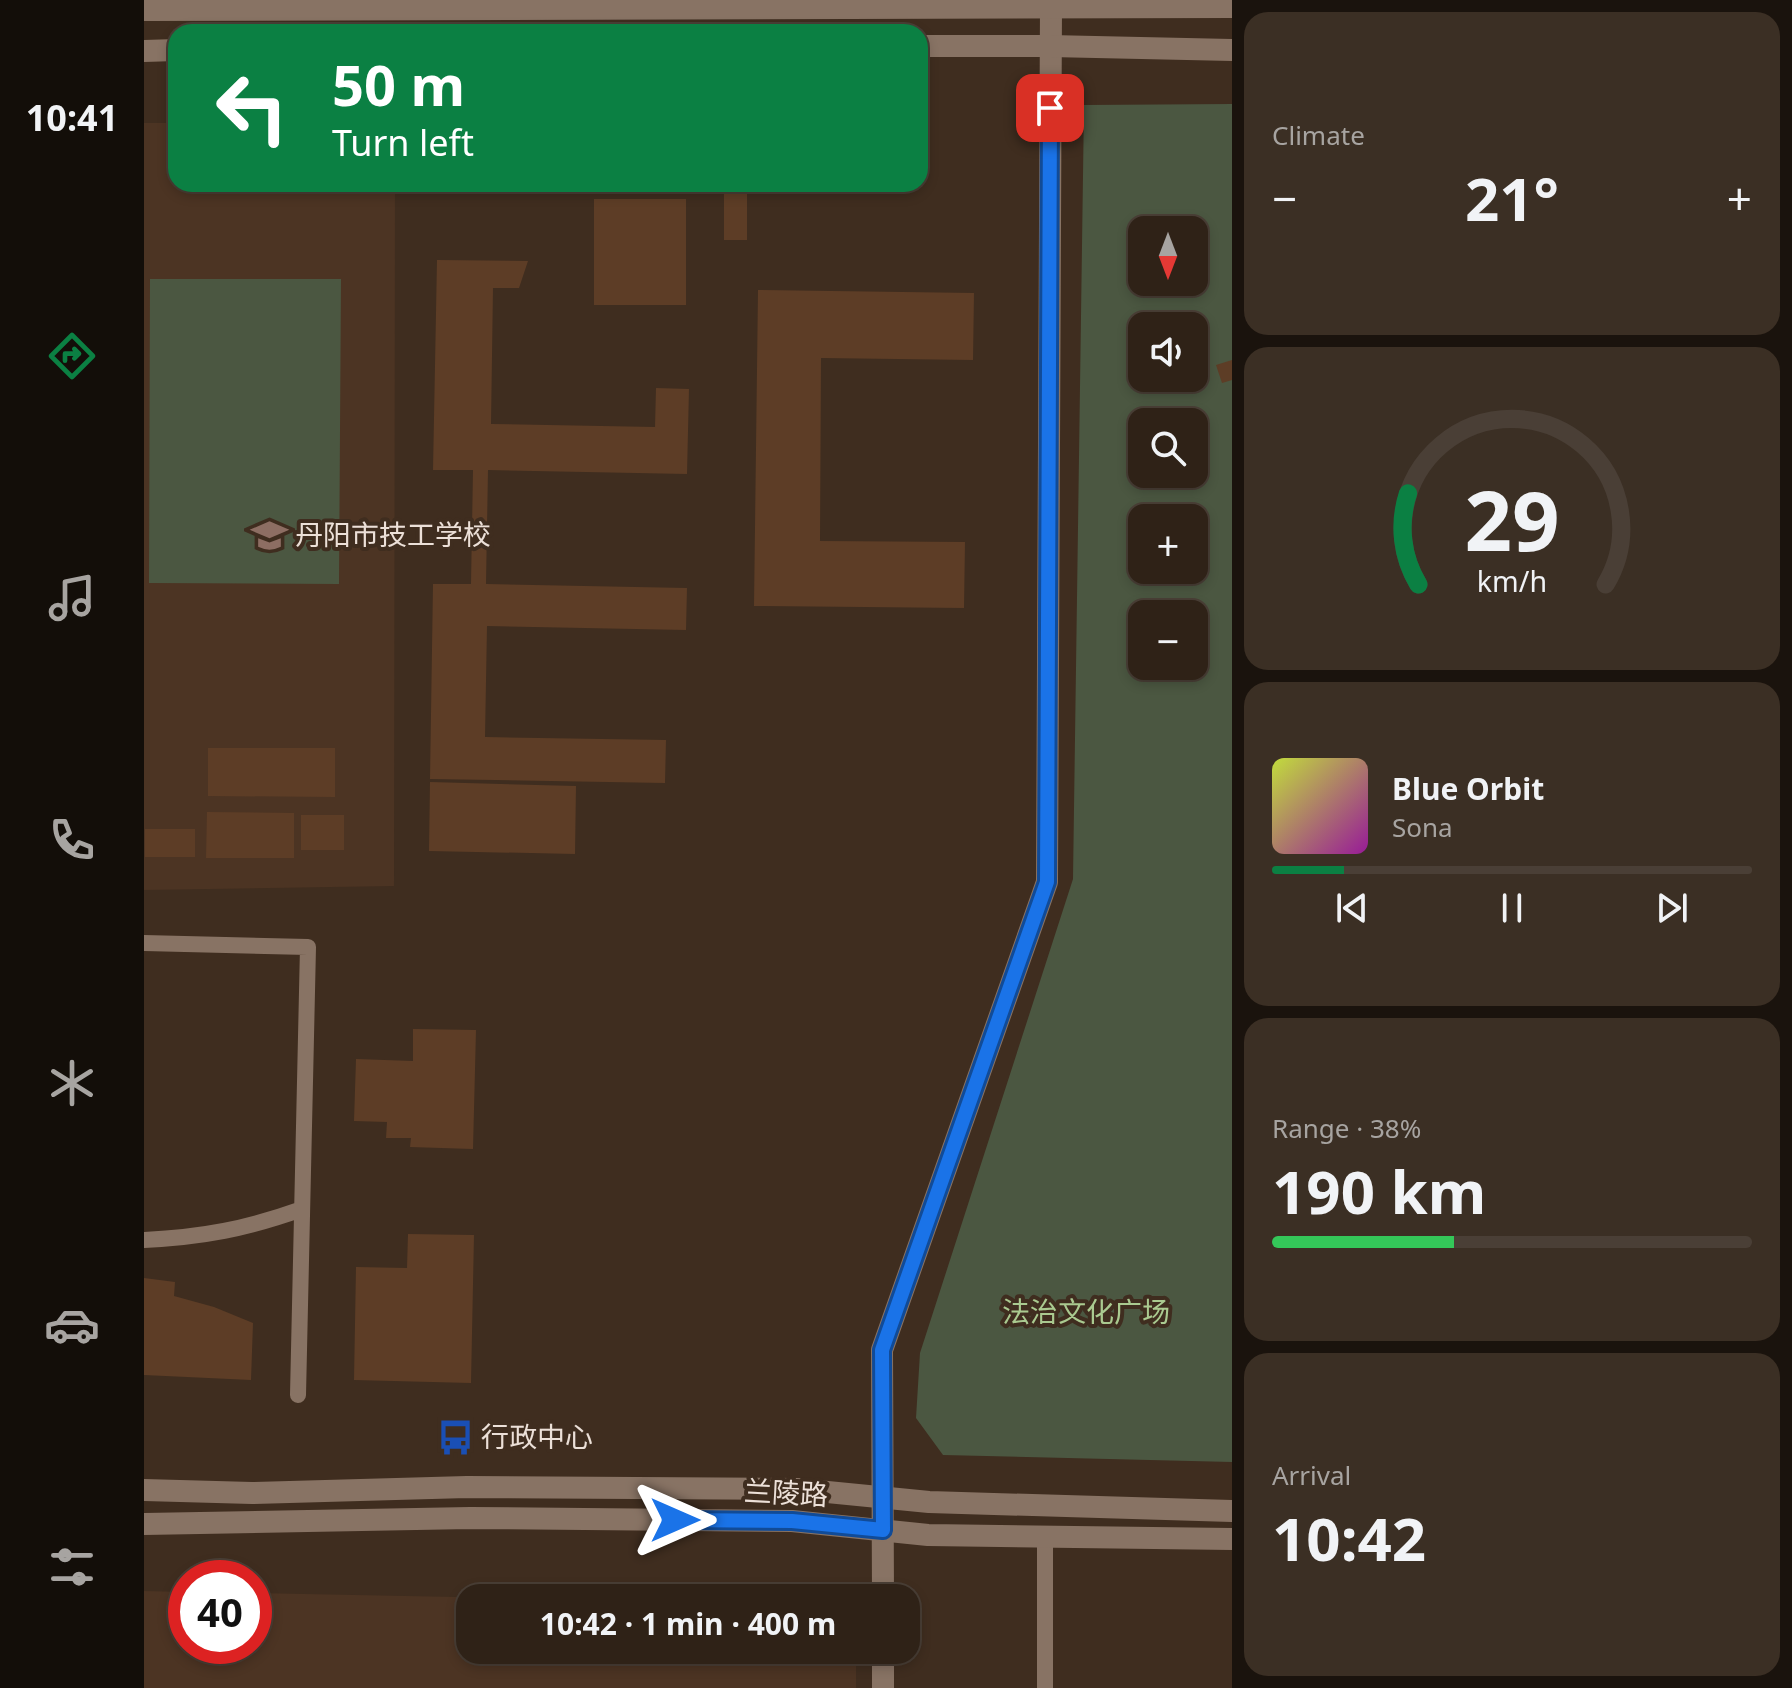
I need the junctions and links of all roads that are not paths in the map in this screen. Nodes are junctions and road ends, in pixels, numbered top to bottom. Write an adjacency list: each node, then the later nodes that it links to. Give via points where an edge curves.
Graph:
1 (1051, 6): 2 (street); 3 (street); 5 (street)
2 (1232, 7)
3 (144, 10)
4 (928, 46): 5 (street)
5 (1050, 46): 7 (street); 14 (street, via 1047,882 882,1350)
6 (168, 50): 8 (street)
7 (1232, 50)
8 (144, 51)
9 (144, 943): 10 (lane, via 308,947)
10 (302, 1209): 11 (lane, via 254,1226); 12 (lane)
11 (144, 1240)
12 (298, 1395)
13 (144, 1490): 14 (street, 兰陵路, via 781,1489)
14 (883, 1498): 15 (street, 兰陵路); 17 (street)
15 (1232, 1511)
16 (144, 1524): 17 (street, 兰陵路, via 731,1520)
17 (883, 1530): 18 (street, 兰陵路); 20 (street)
18 (1045, 1537): 19 (street, 兰陵路); 23 (lane)
19 (1232, 1539)
20 (883, 1584)
21 (883, 1664): 22 (street)
22 (883, 1688)
23 (1045, 1688)

